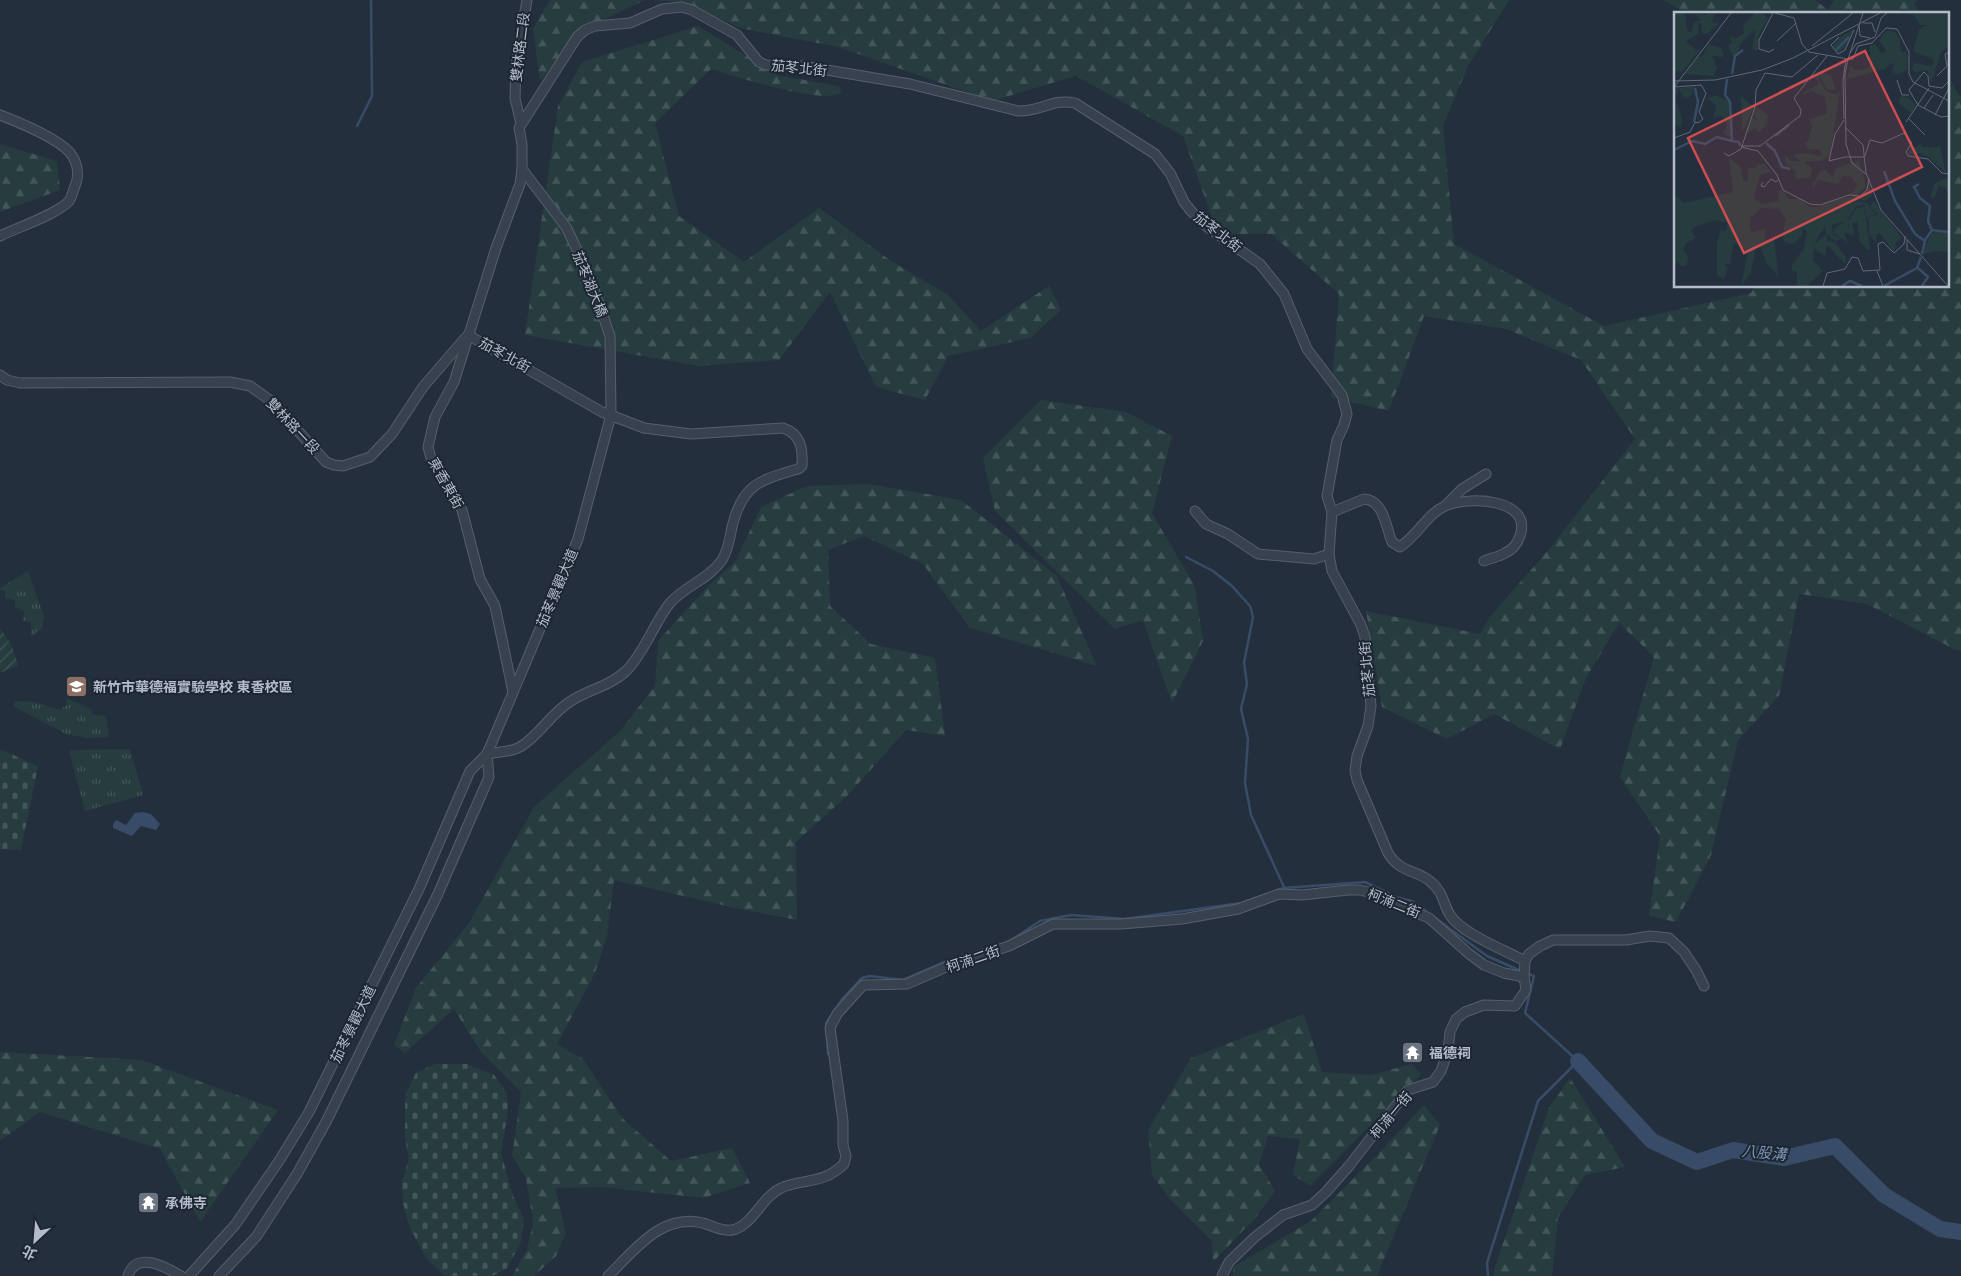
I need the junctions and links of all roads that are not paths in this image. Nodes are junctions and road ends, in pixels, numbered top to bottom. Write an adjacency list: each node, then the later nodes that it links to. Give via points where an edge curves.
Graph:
1 (527, 0): 3 (street, 雙林路二段, via 514,98)
2 (0, 115): 5 (street, via 25,124 61,145 73,156 78,170 69,200 56,210)
3 (521, 124): 4 (street, 茄苳北街); 12 (street, 茄苳北街, via 568,50 585,30 630,23 670,7 692,10 737,36 759,62 766,65 803,66 910,84 1018,111 1029,112 1053,102 1075,102 1155,154 1170,173 1191,211 1206,226 1260,264 1284,294 1307,349 1342,396 1347,414 1337,440 1327,496)
4 (522, 169): 6 (street, 茄苳北街, via 520,184); 8 (street, 茄苳湖大橋, via 566,227 588,272 610,336)
5 (0, 236)
6 (468, 335): 7 (street, 雙林路一段, via 423,388 376,452 343,466 326,462 271,401 250,386 230,382 20,383); 8 (street, 茄苳北街); 15 (street, 東香東街, via 454,382 435,416 428,447 431,458 462,510 480,579 495,606)
7 (0, 375)
8 (611, 415): 15 (street, 茄苳景觀大道, via 578,539); 16 (street, 茄苳北街, via 644,428 683,433 783,428 798,437 803,450 802,465 759,482 745,495 735,517 724,558 713,572 670,603 627,670 602,688 570,701 519,748)
9 (1486, 474): 10 (street, via 1462,489)
10 (1446, 506): 12 (street, via 1400,547 1392,542 1387,523 1377,505 1369,499); 14 (street, via 1474,500 1493,502 1517,513 1521,519 1521,535 1515,547)
11 (1196, 511): 13 (street, via 1206,524 1258,554 1314,560)
12 (1332, 512): 13 (street, 茄苳北街)
13 (1328, 554): 17 (street, 茄苳北街, via 1332,571 1365,636 1371,706 1355,770 1388,853 1394,863 1431,882 1444,898 1450,915 1468,931)
14 (1484, 561)
15 (513, 692): 16 (street, 茄苳景觀大道)
16 (487, 754): 22 (street, 茄苳景觀大道, via 470,770 419,889 309,1112 235,1225); 23 (street, 茄苳景觀大道, via 488,777 437,896 326,1122 256,1237)
17 (1525, 961): 18 (street, 柯湳一街); 19 (street, via 1529,954 1553,940 1669,938 1684,952)
18 (1524, 977): 24 (street, 柯湳二街, via 1484,965 1429,918 1377,894 1354,890 1279,894 1238,909 1182,920 1053,924 1009,946 953,964 908,984 863,985 837,1014 830,1028 844,1121 844,1164 815,1181 797,1182 779,1189 748,1221 735,1229 722,1230 688,1220 660,1229); 25 (street, 柯湳一街, via 1526,990 1515,1006 1484,1005 1456,1019 1441,1071 1433,1082 1408,1090 1326,1192 1312,1205 1283,1215 1255,1237 1229,1262)
19 (1704, 986)
20 (128, 1276): 21 (street, via 137,1263 155,1262)
21 (181, 1276)
22 (189, 1276)
23 (219, 1276)
24 (608, 1276)
25 (1222, 1276)

